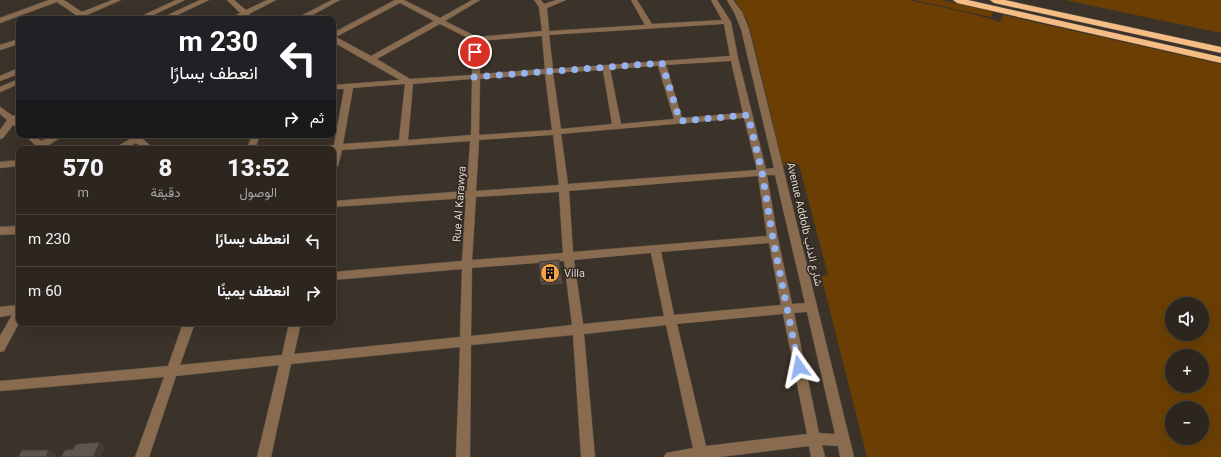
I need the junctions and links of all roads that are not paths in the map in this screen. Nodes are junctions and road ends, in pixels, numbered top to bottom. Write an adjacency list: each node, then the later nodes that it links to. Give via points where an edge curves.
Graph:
1 (55, 0): 26 (street)
2 (59, 0): 20 (street)
3 (118, 0): 21 (street)
4 (182, 0): 22 (street)
5 (206, 0): 23 (street)
6 (230, 0): 24 (street)
7 (273, 0): 24 (street)
8 (337, 0): 25 (street)
9 (400, 0): 27 (street); 31 (street)
10 (477, 0): 27 (street)
11 (563, 0): 19 (street)
12 (634, 0): 29 (street)
13 (714, 0): 28 (street)
14 (730, 0): 74 (street, Avenue Addolb شارع الدلب, via 745,29)
15 (957, 0): 41 (highway)
16 (973, 0): 38 (highway)
17 (994, 0): 37 (highway)
18 (1012, 0): 35 (highway)
19 (540, 4): 30 (street)
20 (83, 16)
21 (87, 16)
22 (146, 16)
23 (170, 16)
24 (247, 16)
25 (305, 16)
26 (0, 21)
27 (441, 21): 33 (street); 40 (street)
28 (727, 22): 29 (street); 39 (street)
29 (649, 26): 30 (street)
30 (546, 33): 33 (street); 45 (street)
31 (336, 35)
32 (336, 39): 40 (street)
33 (476, 39): 46 (street, Rue Al Karawya)
34 (16, 42): 36 (street)
35 (1221, 44)
36 (0, 48)
37 (1221, 50)
38 (1221, 54)
39 (734, 58): 42 (street); 54 (street)
40 (371, 59): 48 (street)
41 (1221, 60)
42 (662, 63): 43 (street); 56 (street)
43 (606, 67): 45 (street); 57 (street)
44 (16, 72): 47 (street)
45 (549, 72): 46 (street); 58 (street)
46 (474, 77): 48 (street); 64 (street, Rue Al Karawya)
47 (0, 79)
48 (409, 82): 50 (street); 65 (street)
49 (16, 83): 52 (street)
50 (349, 86): 51 (street); 70 (street)
51 (336, 87)
52 (0, 90)
53 (0, 110): 55 (street)
54 (748, 115): 56 (street); 75 (street)
55 (15, 118): 59 (street)
56 (680, 121): 57 (street)
57 (617, 126): 58 (street)
58 (557, 132): 64 (street); 76 (street)
59 (0, 136)
60 (32, 138): 66 (street)
61 (56, 138): 67 (street)
62 (138, 138): 68 (street)
63 (141, 138): 69 (street)
64 (475, 138): 65 (street); 77 (street, Rue Al Karawya)
65 (403, 142): 70 (street)
66 (42, 146)
67 (44, 146)
68 (123, 146)
69 (148, 146)
70 (338, 147): 71 (street)
71 (336, 155)
72 (16, 163): 73 (street)
73 (0, 164)
74 (780, 171): 75 (street); 86 (street, Avenue Addolb شارع الدلب)
75 (762, 172): 76 (street); 81 (street)
76 (564, 188): 77 (street); 83 (street)
77 (472, 194): 78 (street); 84 (street, Rue Al Karawya)
78 (336, 204)
79 (16, 230): 80 (street)
80 (0, 231)
81 (773, 239): 82 (street); 87 (street)
82 (655, 249): 83 (street); 91 (street)
83 (568, 255): 84 (street); 94 (street)
84 (467, 264): 85 (street); 95 (street, Rue Al Karawya)
85 (336, 276)
86 (812, 307): 87 (street); 101 (street, Avenue Addolb شارع الدلب)
87 (787, 309): 91 (street); 100 (street)
88 (16, 310): 89 (street)
89 (0, 312)
90 (16, 318): 96 (street)
91 (670, 320): 94 (street); 102 (street)
92 (189, 326): 98 (street)
93 (293, 326): 97 (street)
94 (578, 330): 95 (street); 106 (street)
95 (466, 341): 97 (street); 105 (street, Rue Al Karawya)
96 (0, 347)
97 (286, 359): 98 (street); 104 (street)
98 (173, 371): 99 (street); 103 (street)
99 (0, 386)
100 (814, 439): 101 (street); 102 (street); 108 (street)
101 (843, 440): 109 (street, Avenue Addolb شارع الدلب)
102 (702, 455): 107 (street)
103 (142, 457)
104 (264, 457)
105 (463, 457)
106 (588, 457)
107 (671, 457)
108 (818, 457)
109 (847, 457)

